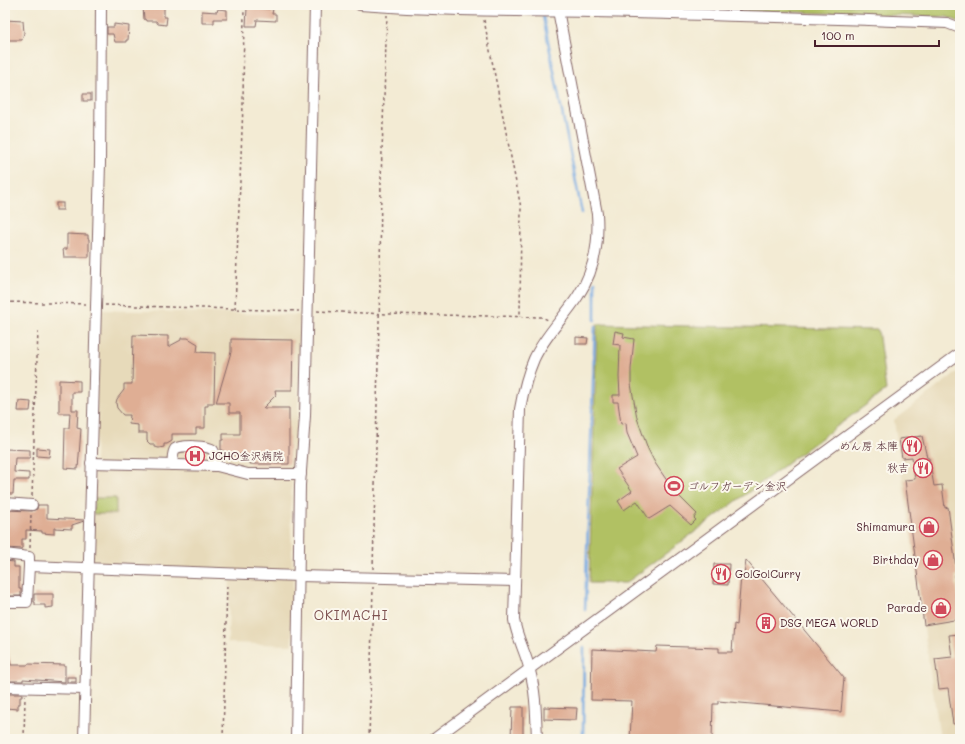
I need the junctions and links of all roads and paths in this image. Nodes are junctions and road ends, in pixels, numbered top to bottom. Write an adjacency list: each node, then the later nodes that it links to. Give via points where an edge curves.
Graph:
1 (101, 5): 10 (street, via 100,163)
2 (244, 5): 11 (path, via 243,113)
3 (315, 5): 12 (street)
4 (360, 5): 5 (street)
5 (387, 7): 7 (street); 13 (path)
6 (558, 8): 7 (street); 8 (street, via 946,23); 15 (street, via 598,224 594,258 586,280 578,296)
7 (482, 10): 14 (path, via 521,208)
8 (960, 28)
9 (5, 302): 10 (path)
10 (95, 305): 11 (path); 18 (street)
11 (235, 309): 12 (path)
12 (307, 311): 13 (path); 21 (street)
13 (379, 313): 14 (path); 29 (path)
14 (520, 317): 15 (path, via 542,317)
15 (556, 324): 30 (street, via 534,359 520,409)
16 (38, 331): 23 (path)
17 (960, 352): 32 (street)
18 (91, 463): 19 (street); 26 (street)
19 (172, 465): 20 (street); 20 (street, via 174,451 179,447 206,447 214,451)
20 (215, 466): 21 (street, via 248,474)
21 (301, 474): 28 (street)
22 (5, 503): 23 (street)
23 (32, 505): 25 (path)
24 (5, 554): 25 (street)
25 (29, 562): 26 (street); 31 (street, via 27,602)
26 (88, 569): 27 (street); 35 (street)
27 (228, 573): 28 (street); 38 (path)
28 (299, 576): 29 (street); 39 (street)
29 (373, 578): 30 (street); 40 (path)
30 (515, 581): 32 (street, via 516,632)
31 (5, 602)
32 (530, 669): 41 (street); 42 (street, via 535,693)
33 (5, 687): 34 (street)
34 (26, 688): 35 (street); 36 (path)
35 (85, 689): 37 (street)
36 (24, 739)
37 (84, 739)
38 (223, 739)
39 (296, 739)
40 (369, 739)
41 (434, 739)
42 (537, 739)

